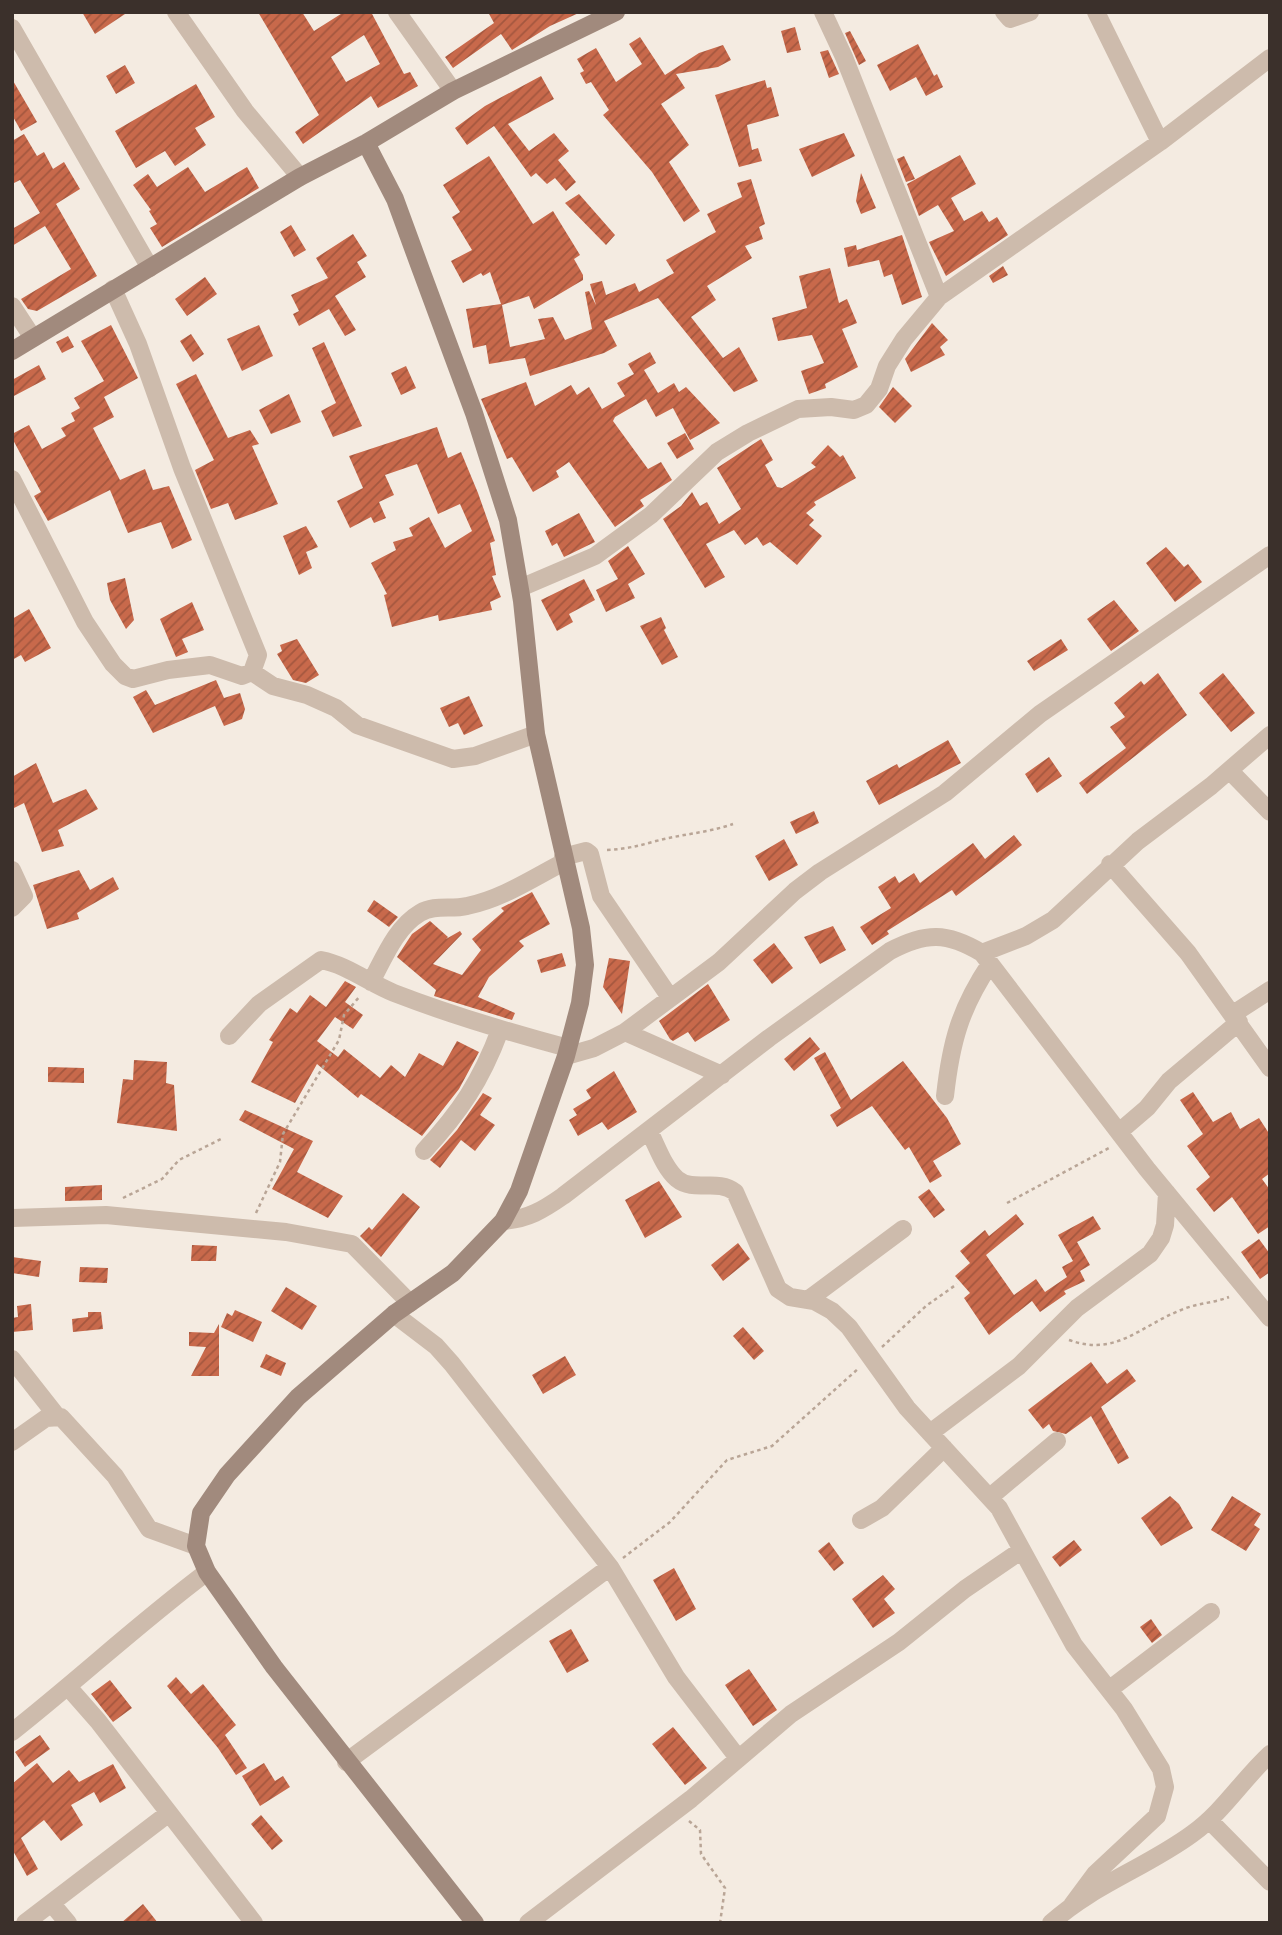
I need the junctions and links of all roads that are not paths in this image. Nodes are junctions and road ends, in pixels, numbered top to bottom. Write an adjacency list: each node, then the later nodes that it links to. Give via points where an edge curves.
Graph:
1 (176, 12): 13 (street, via 245,111)
2 (397, 12): 10 (street)
3 (616, 12): 10 (street)
4 (823, 12): 16 (street)
5 (1003, 12): 6 (street, via 1010,19)
6 (1030, 12)
7 (1096, 12): 11 (street)
8 (12, 28): 14 (street)
9 (1270, 58): 11 (street)
10 (453, 91): 12 (street)
11 (1160, 142): 16 (street)
12 (366, 143): 13 (street); 22 (street, via 394,199 474,413 508,520)
13 (300, 177): 14 (street)
14 (150, 268): 15 (street)
15 (113, 289): 18 (street); 23 (street, via 258,654)
16 (939, 297): 22 (street, via 904,339 866,405 854,410 798,409 748,433 695,470 651,515 595,556)
17 (12, 306): 18 (street)
18 (33, 338): 19 (street)
19 (12, 351)
20 (12, 479): 23 (street, via 85,622 125,676 133,679 210,665 242,676)
21 (1270, 555): 35 (street, via 1040,713 945,793 820,872 719,962)
22 (520, 588): 24 (street)
23 (252, 672): 24 (street, via 273,686 336,708 358,725 453,759 475,757)
24 (536, 734): 28 (street)
25 (1270, 735): 26 (street)
26 (1230, 771): 27 (street); 29 (street)
27 (1270, 812)
28 (564, 859): 33 (street, via 502,895 466,907 422,911 393,942); 35 (street, via 586,851 590,854 601,896); 40 (street, via 585,965)
29 (1111, 864): 32 (street, via 1053,920); 36 (street, via 1181,944)
30 (12, 870): 31 (street, via 24,895)
31 (12, 908)
32 (986, 958): 42 (street, via 961,940 941,936 908,942); 43 (street, via 956,1026); 45 (street)
33 (369, 981): 37 (street); 39 (street, via 333,963 313,963 259,1004)
34 (1270, 990): 36 (street)
35 (669, 996): 38 (street)
36 (1236, 1018): 41 (street); 45 (street, via 1169,1081)
37 (500, 1030): 40 (street); 46 (street, via 478,1084)
38 (625, 1031): 40 (street, via 594,1048); 42 (street)
39 (229, 1036)
40 (567, 1052): 49 (street, via 519,1191)
41 (1270, 1068)
42 (722, 1075): 44 (street)
43 (945, 1096)
44 (649, 1131): 49 (street, via 538,1213); 51 (street, via 678,1180 689,1186 726,1185 735,1192 779,1289 790,1297)
45 (1121, 1136): 47 (street)
46 (424, 1151)
47 (1167, 1193): 54 (street); 57 (street, via 1165,1225 1150,1254 1077,1308 1019,1366)
48 (12, 1218): 52 (street, via 106,1215 352,1244)
49 (503, 1221): 52 (street, via 453,1273)
50 (902, 1229): 51 (street)
51 (809, 1299): 57 (street, via 832,1311 860,1340 894,1392)
52 (410, 1303): 53 (street)
53 (394, 1314): 63 (street, via 298,1396 227,1475 201,1513); 65 (street, via 452,1364)
54 (1270, 1318)
55 (12, 1359): 56 (street)
56 (56, 1415): 59 (street); 63 (street, via 115,1476 149,1529)
57 (930, 1433): 60 (street)
58 (1057, 1441): 61 (street)
59 (12, 1443)
60 (944, 1448): 61 (street); 62 (street, via 883,1508)
61 (990, 1497): 64 (street)
62 (860, 1520)
63 (196, 1546): 66 (street)
64 (1022, 1550): 69 (street, via 1074,1645); 72 (street, via 899,1642 791,1714)
65 (611, 1569): 72 (street, via 676,1677); 73 (street)
66 (207, 1572): 68 (street); 73 (street)
67 (1211, 1612): 69 (street)
68 (68, 1688): 70 (street); 74 (street)
69 (1110, 1689): 78 (street, via 1161,1769 1164,1795 1157,1816 1095,1874)
70 (12, 1732)
71 (1270, 1754): 75 (street)
72 (738, 1758): 83 (street)
73 (346, 1762): 82 (street)
74 (169, 1812): 77 (street); 81 (street)
75 (1210, 1821): 76 (street); 78 (street)
76 (1270, 1882)
77 (52, 1904): 79 (street); 80 (street)
78 (1072, 1905): 84 (street)
79 (25, 1923)
80 (68, 1923)
81 (254, 1923)
82 (475, 1923)
83 (528, 1923)
84 (1051, 1923)

